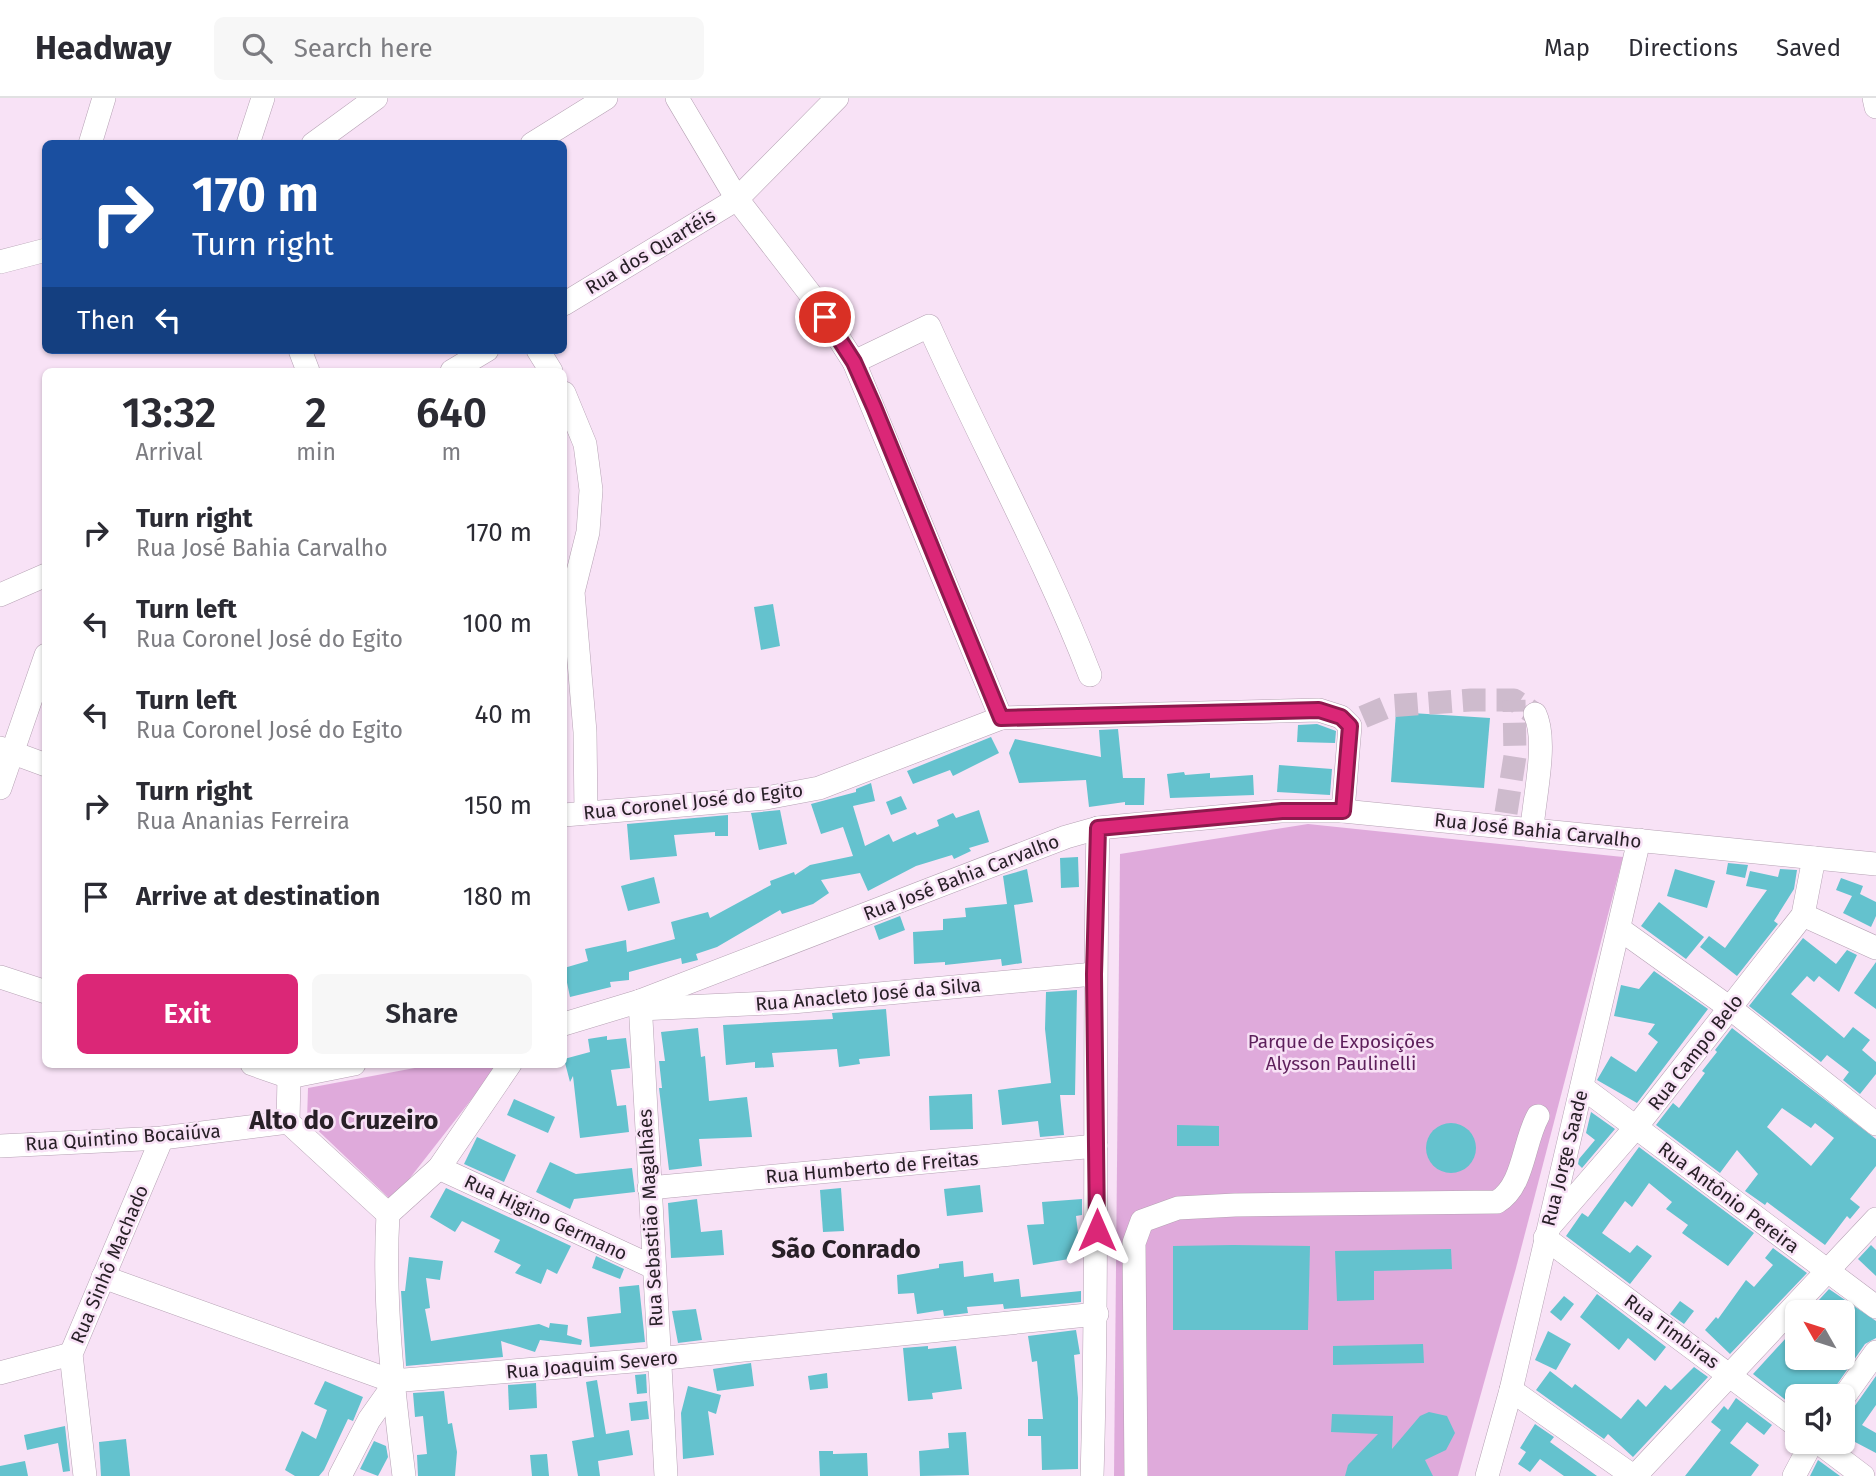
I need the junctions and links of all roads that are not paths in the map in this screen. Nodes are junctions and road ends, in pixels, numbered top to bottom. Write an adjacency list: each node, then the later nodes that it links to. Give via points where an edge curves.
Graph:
1 (104, 98): 9 (street)
2 (262, 98): 10 (street)
3 (376, 98): 11 (street)
4 (606, 98): 12 (street)
5 (677, 98): 13 (street)
6 (837, 98): 13 (street, Rua dos Quartéis)
7 (1874, 98): 8 (street)
8 (1876, 107)
9 (91, 140)
10 (249, 140)
11 (318, 140)
12 (538, 140)
13 (737, 199): 16 (street, Rua dos Quartéis); 18 (street, via 811,296)
14 (42, 251): 15 (street)
15 (0, 262)
16 (567, 302)
17 (480, 354): 19 (street)
18 (854, 362): 25 (street, via 929,326 1065,612); 27 (street)
19 (457, 368)
20 (567, 400): 22 (street, via 585,444 591,490 588,532)
21 (42, 577): 23 (street)
22 (568, 592): 32 (street, via 585,732)
23 (0, 595)
24 (42, 664): 28 (street)
25 (1090, 675)
26 (1535, 714): 34 (street, via 1539,760)
27 (1001, 718): 31 (street, Rua Coronel José do Egito, via 1319,710 1357,721); 32 (street, Rua Coronel José do Egito, via 819,788 766,798)
28 (6, 750): 29 (street); 30 (street)
29 (42, 764)
30 (0, 788)
31 (1343, 811): 33 (street, Rua José Bahia Carvalho, via 1282,811); 34 (street, Rua José Bahia Carvalho, via 1505,820)
32 (575, 814)
33 (1098, 828): 41 (street); 44 (street, Rua José Bahia Carvalho)
34 (1532, 829): 35 (street, Rua José Bahia Carvalho)
35 (1639, 839): 36 (street, Rua José Bahia Carvalho); 39 (street, Rua Jorge Saade)
36 (1814, 858): 37 (street, Rua José Bahia Carvalho); 38 (street, Rua Campo Belo)
37 (1876, 864)
38 (1803, 915): 40 (street); 45 (street, Rua Campo Belo)
39 (1621, 930): 45 (street); 51 (street, Rua Jorge Saade)
40 (1876, 948)
41 (1094, 974): 44 (street, Rua Anacleto José da Silva, via 792,1002); 58 (street)
42 (0, 977): 43 (street)
43 (42, 991)
44 (640, 1005): 46 (street, Rua José Bahia Carvalho); 60 (street, Rua Sebastião Magalhâes)
45 (1730, 1008): 54 (street); 55 (street, Rua Campo Belo)
46 (567, 1023)
47 (263, 1068): 50 (street)
48 (334, 1068): 50 (street)
49 (507, 1068): 59 (street)
50 (289, 1077): 53 (street)
51 (1582, 1087): 55 (street, Rua Antônio Pereira); 63 (street, Rua Jorge Saade)
52 (1538, 1116): 85 (street, via 1515,1182 1497,1202 1178,1208 1142,1221 1134,1242)
53 (288, 1122): 56 (street, Rua Quintino Bocaiúva); 61 (street)
54 (1876, 1124)
55 (1636, 1127): 63 (street, Rua Campo Belo); 65 (street, Rua Antônio Pereira)
56 (163, 1138): 57 (street, Rua Quintino Bocaiúva); 66 (street, Rua Sinhô Machado)
57 (0, 1146)
58 (1096, 1146): 60 (street, Rua Humberto de Freitas); 68 (street)
59 (439, 1168): 61 (street); 64 (street, Rua Higino Germano)
60 (649, 1188): 64 (street, Rua Sebastião Magalhâes)
61 (388, 1214): 74 (street, via 385,1283)
62 (1876, 1219): 65 (street)
63 (1546, 1234): 73 (street, Rua Timbiras); 76 (street, Rua Jorge Saade)
64 (653, 1266): 71 (street, Rua Sebastião Magalhâes)
65 (1828, 1271): 67 (street, Rua Antônio Pereira); 73 (street)
66 (103, 1277): 70 (street, Rua Sinhô Machado); 74 (street, Rua Joaquim Severo)
67 (1876, 1307)
68 (1097, 1314): 71 (street, Rua Joaquim Severo); 84 (street)
69 (1876, 1352): 75 (street)
70 (71, 1354): 72 (street); 80 (street, Rua Sinhô Machado)
71 (657, 1359): 74 (street, Rua Joaquim Severo); 83 (street, Rua Sebastião Magalhâes)
72 (0, 1373)
73 (1731, 1374): 77 (street, Rua Timbiras); 87 (street)
74 (392, 1384): 81 (street); 82 (street)
75 (1853, 1384)
76 (1511, 1390): 86 (street, Rua Jorge Saade); 87 (street)
77 (1785, 1417)
78 (1806, 1454): 88 (street)
79 (1834, 1454): 89 (street)
80 (85, 1476)
81 (340, 1476)
82 (404, 1476)
83 (666, 1476)
84 (1092, 1476)
85 (1136, 1476)
86 (1488, 1476)
87 (1634, 1476)
88 (1794, 1476)
89 (1863, 1476)

